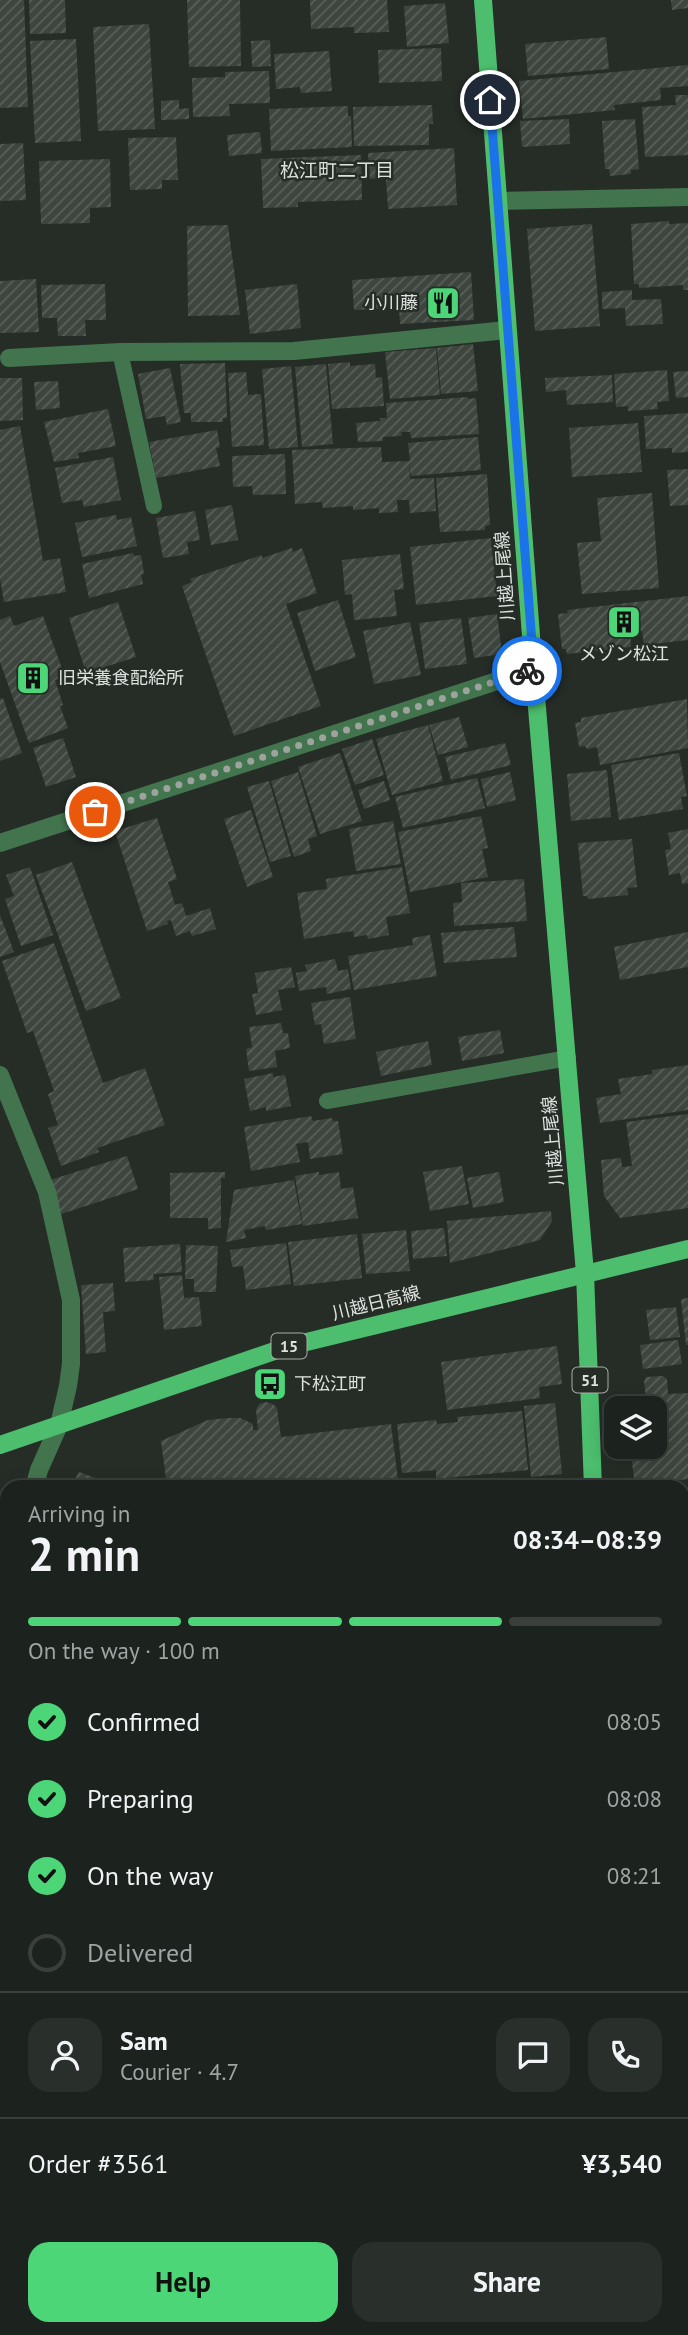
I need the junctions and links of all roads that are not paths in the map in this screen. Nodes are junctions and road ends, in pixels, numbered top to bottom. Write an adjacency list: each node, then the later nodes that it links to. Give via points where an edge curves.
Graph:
1 (483, 0): 3 (main road, 川越上尾線 / 51)
2 (688, 197): 3 (street)
3 (498, 201): 4 (main road, 川越上尾線 / 51)
4 (507, 330): 5 (street, via 293,351); 8 (main road, 川越上尾線 / 51)
5 (120, 352): 6 (street); 7 (lane)
6 (4, 358)
7 (153, 506)
8 (534, 669): 9 (street); 10 (main road, 川越上尾線 / 51)
9 (0, 843)
10 (568, 1058): 12 (lane); 14 (main road, 川越上尾線 / 51)
11 (0, 1075): 15 (street, via 47,1192 71,1300 71,1364)
12 (327, 1101)
13 (688, 1249): 14 (main road, 川越日高線 / 15)
14 (585, 1273): 15 (main road, 川越日高線 / 15, via 286,1347); 18 (main road, 51)
15 (59, 1425): 16 (main road, 川越日高線 / 15); 17 (street)
16 (0, 1445)
17 (36, 1480)
18 (593, 1480)

